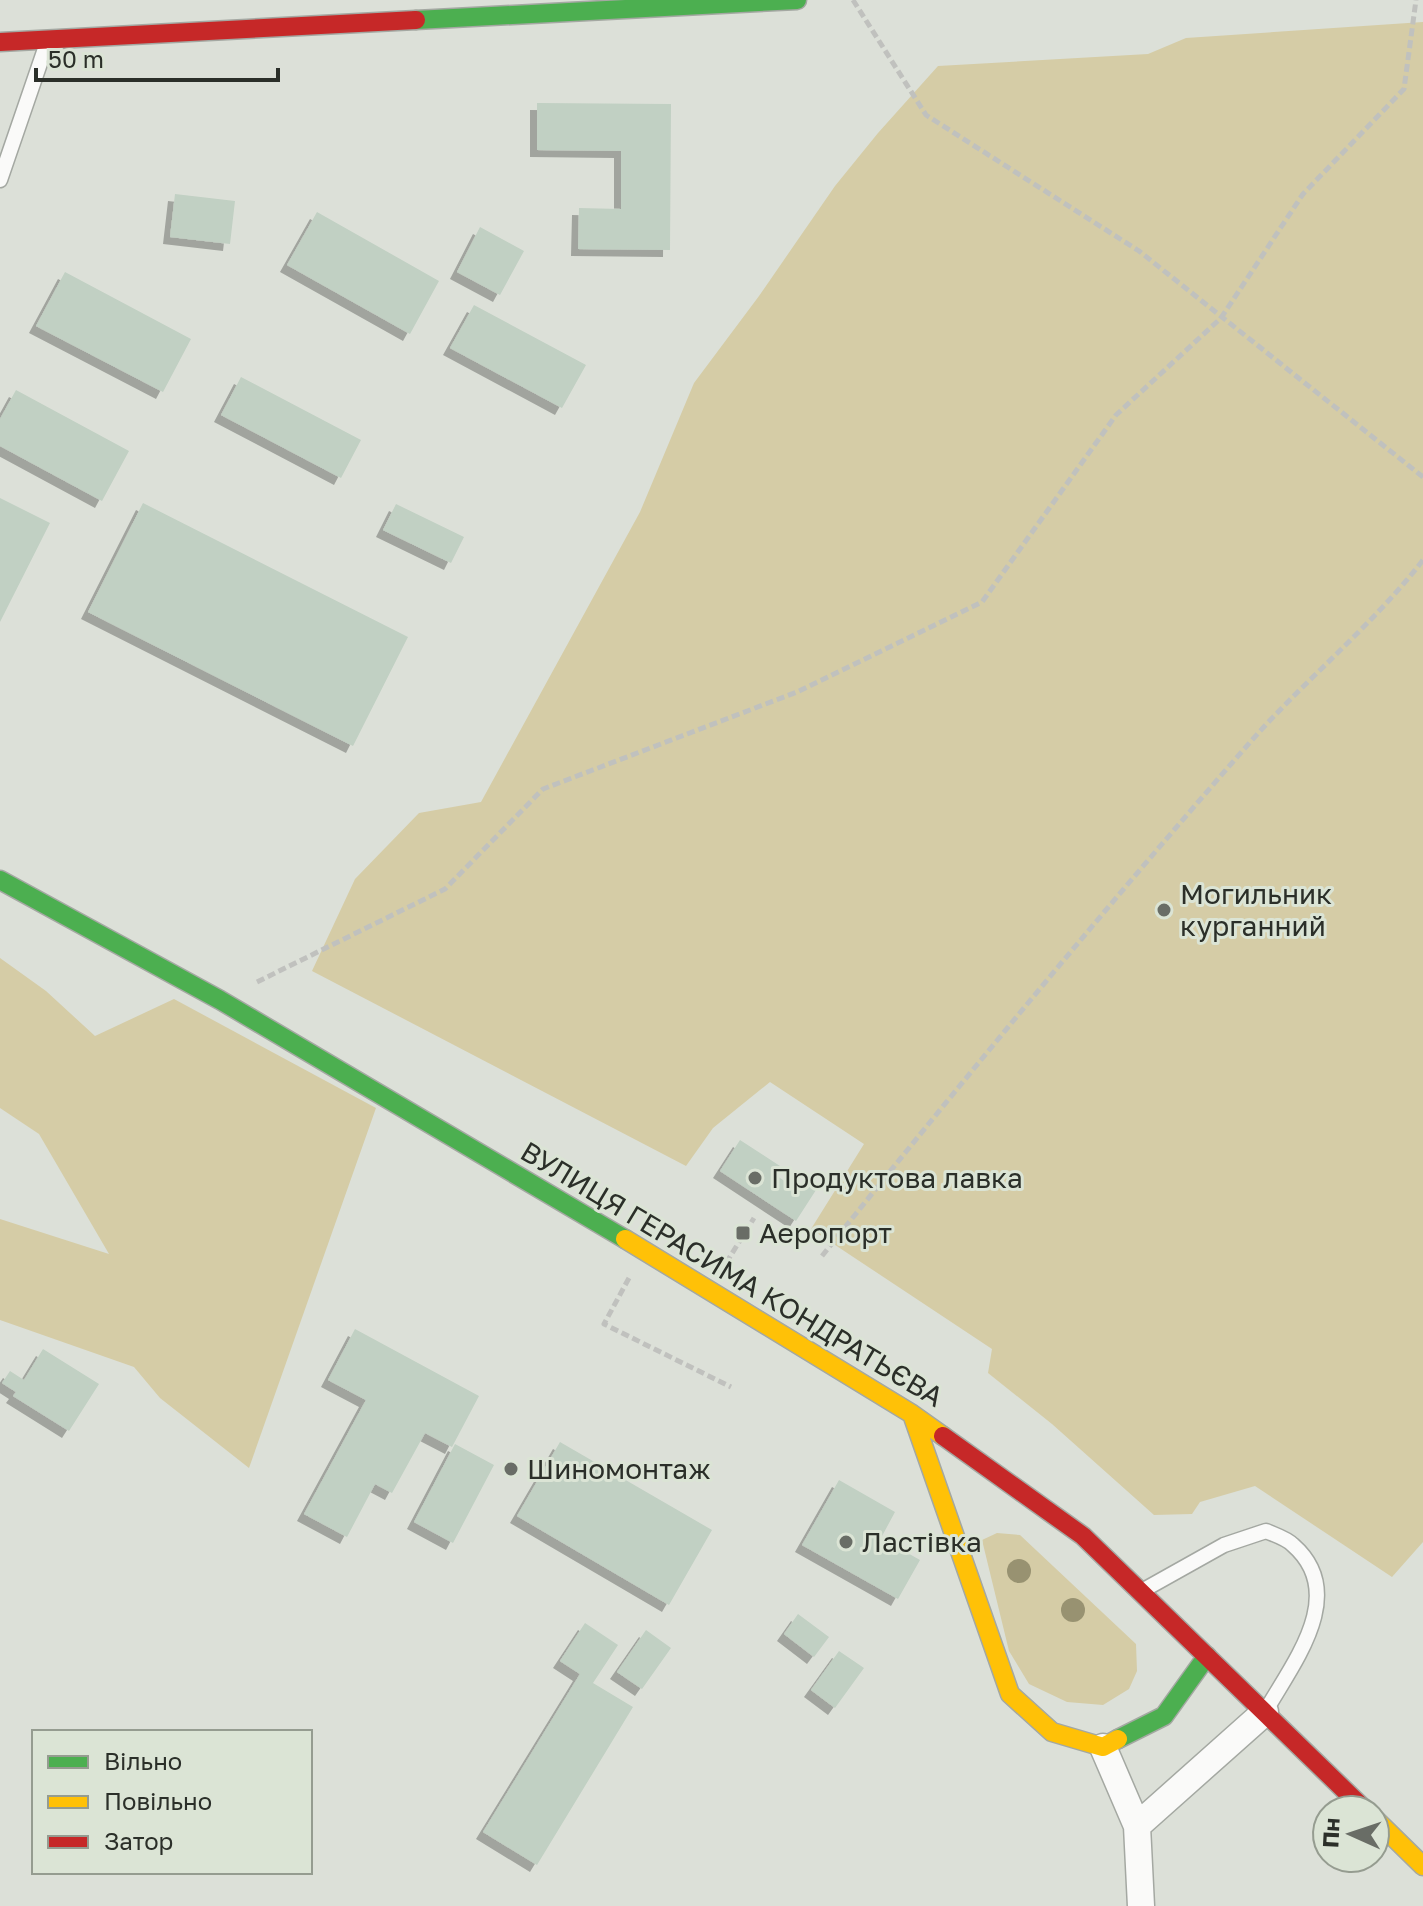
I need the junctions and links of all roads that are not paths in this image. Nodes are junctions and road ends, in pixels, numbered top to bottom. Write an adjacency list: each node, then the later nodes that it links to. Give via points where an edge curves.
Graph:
1 (797, 0): 2 (main road)
2 (602, 6): 3 (main road)
3 (49, 39): 4 (main road); 5 (lane)
4 (0, 42)
5 (0, 180)
6 (0, 880): 7 (main road, ВУЛИЦЯ ГЕРАСИМА КОНДРАТЬЄВА, via 220,1000)
7 (912, 1414): 8 (main road, ВУЛИЦЯ ГЕРАСИМА КОНДРАТЬЄВА, via 1083,1536); 11 (main road, via 1010,1694 1052,1732)
8 (1140, 1592): 9 (main road, ВУЛИЦЯ ГЕРАСИМА КОНДРАТЬЄВА); 10 (lane, via 1224,1545 1266,1531 1291,1543 1312,1566 1319,1598 1311,1632)
9 (1207, 1656): 10 (main road, ВУЛИЦЯ ГЕРАСИМА КОНДРАТЬЄВА); 11 (main road, via 1164,1716)
10 (1265, 1712): 12 (main road, ВУЛИЦЯ ГЕРАСИМА КОНДРАТЬЄВА); 13 (street)
11 (1103, 1747): 13 (street)
12 (1349, 1794)
13 (1137, 1826): 16 (street)
14 (1391, 1835): 15 (main road)
15 (1423, 1866)
16 (1141, 1906)

